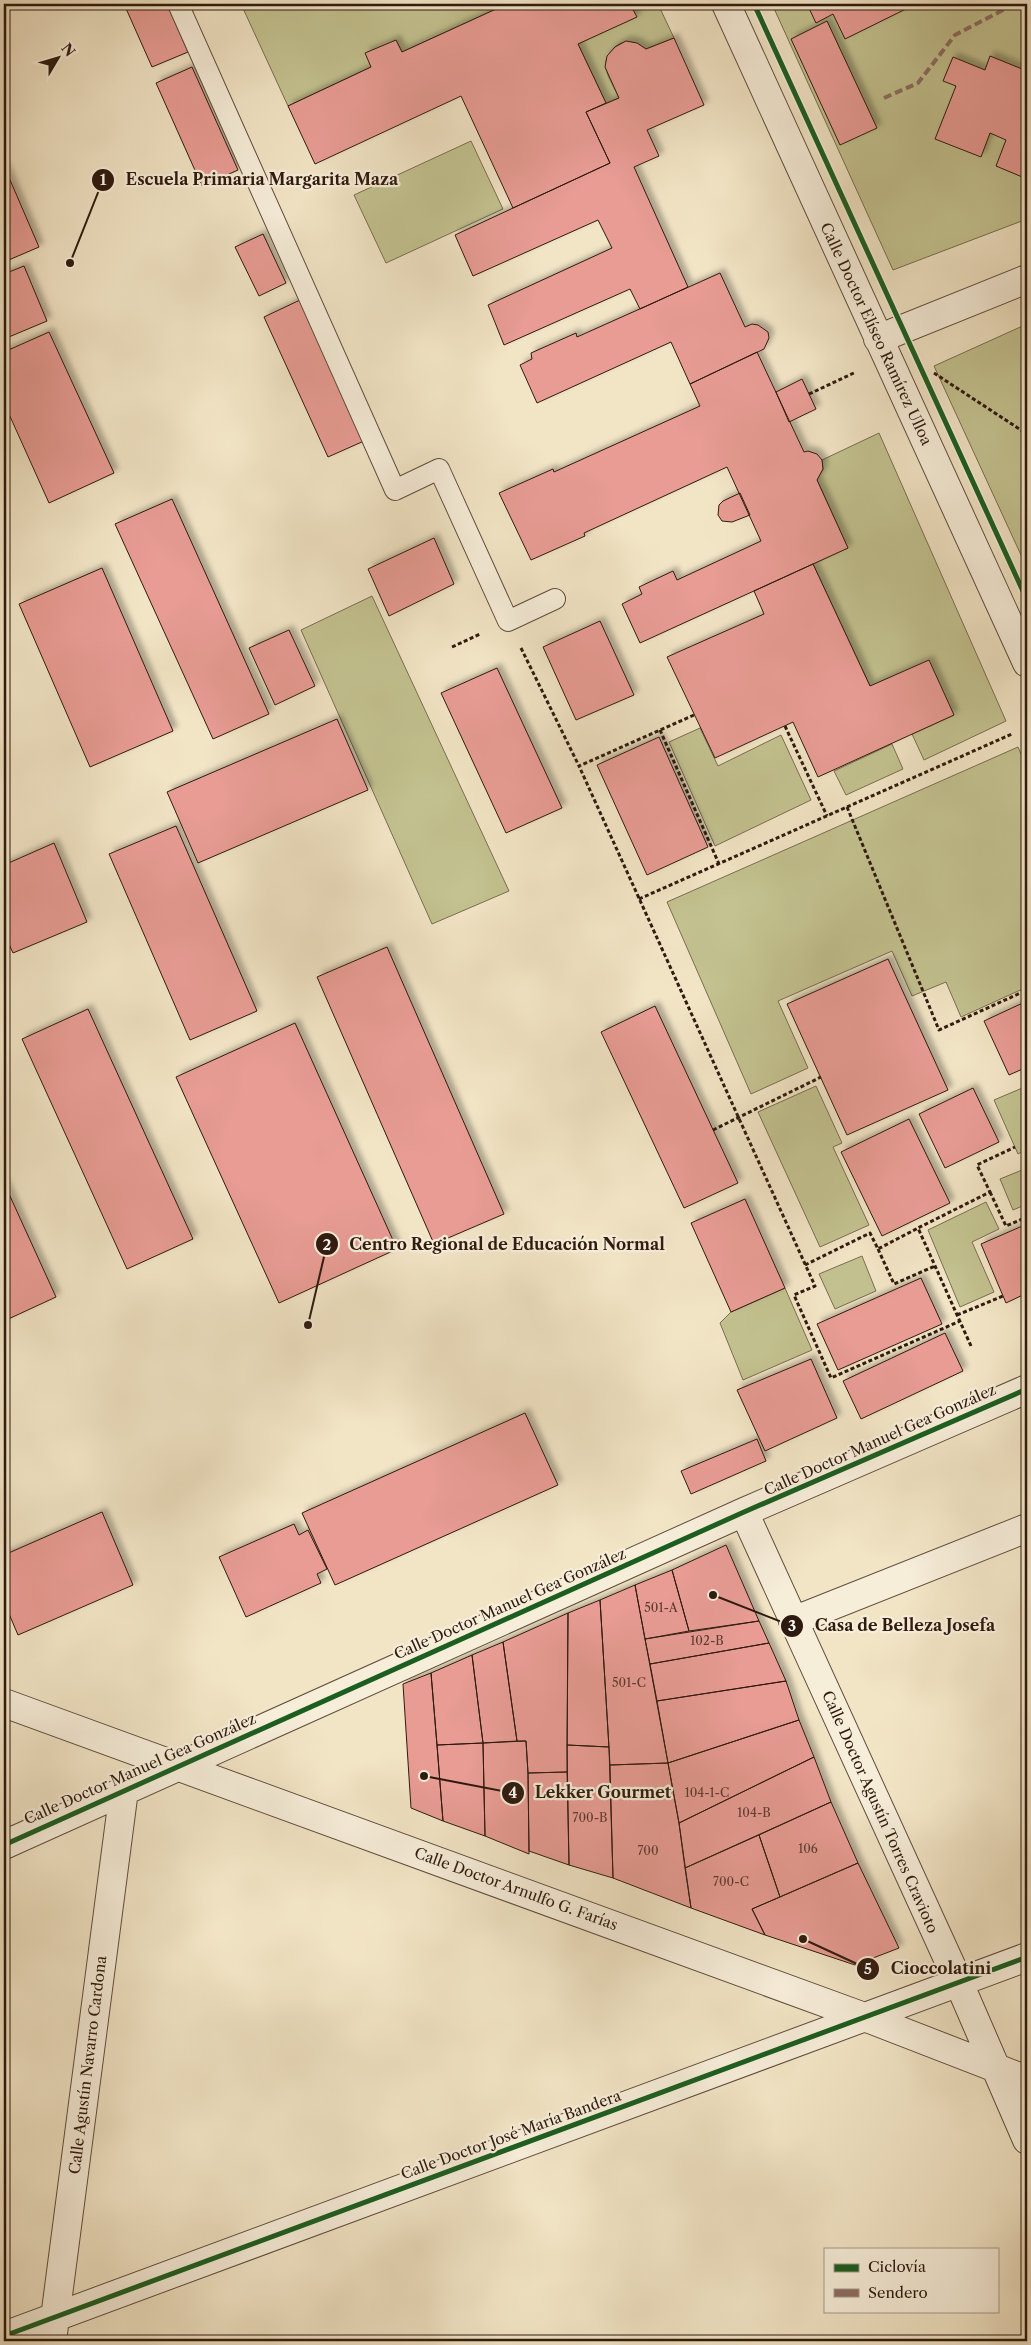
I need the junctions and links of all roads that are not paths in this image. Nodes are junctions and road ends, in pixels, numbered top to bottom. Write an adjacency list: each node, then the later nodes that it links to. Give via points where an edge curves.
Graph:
1 (178, 4): 5 (lane, via 395,490 439,469 508,620)
2 (726, 4): 4 (street, Calle Doctor Elíseo Ramírez Ulloa)
3 (1027, 280): 4 (street)
4 (878, 339): 6 (street, Calle Doctor Elíseo Ramírez Ulloa)
5 (555, 598)
6 (1027, 663)
7 (1027, 1388): 8 (street, Calle Doctor Manuel Gea González)
8 (744, 1512): 10 (street, Calle Doctor Agustín Torres Cravioto); 12 (street, Calle Doctor Manuel Gea González)
9 (1027, 1528): 10 (street)
10 (793, 1621): 16 (street, Calle Doctor Agustín Torres Cravioto)
11 (4, 1703): 12 (street, Calle Doctor Arnulfo G. Farías)
12 (179, 1765): 13 (street, Calle Doctor Manuel Gea González); 17 (street, Calle Doctor Arnulfo G. Farías)
13 (124, 1790): 14 (street, Calle Doctor Manuel Gea González); 21 (street, Calle Agustín Navarro Cardona)
14 (4, 1844)
15 (1027, 1957): 16 (street, Calle Doctor José María Bandera)
16 (959, 1983): 17 (street, Calle Doctor José María Bandera); 18 (street, Calle Doctor Agustín Torres Cravioto)
17 (867, 2018): 18 (street, Calle Doctor Arnulfo G. Farías); 21 (street, Calle Doctor José María Bandera)
18 (995, 2070): 19 (street, Calle Doctor Arnulfo G. Farías); 20 (street, Calle Doctor Agustín Torres Cravioto)
19 (1027, 2080)
20 (1027, 2140)
21 (54, 2329): 22 (street, Calle Doctor José María Bandera)
22 (4, 2336)

